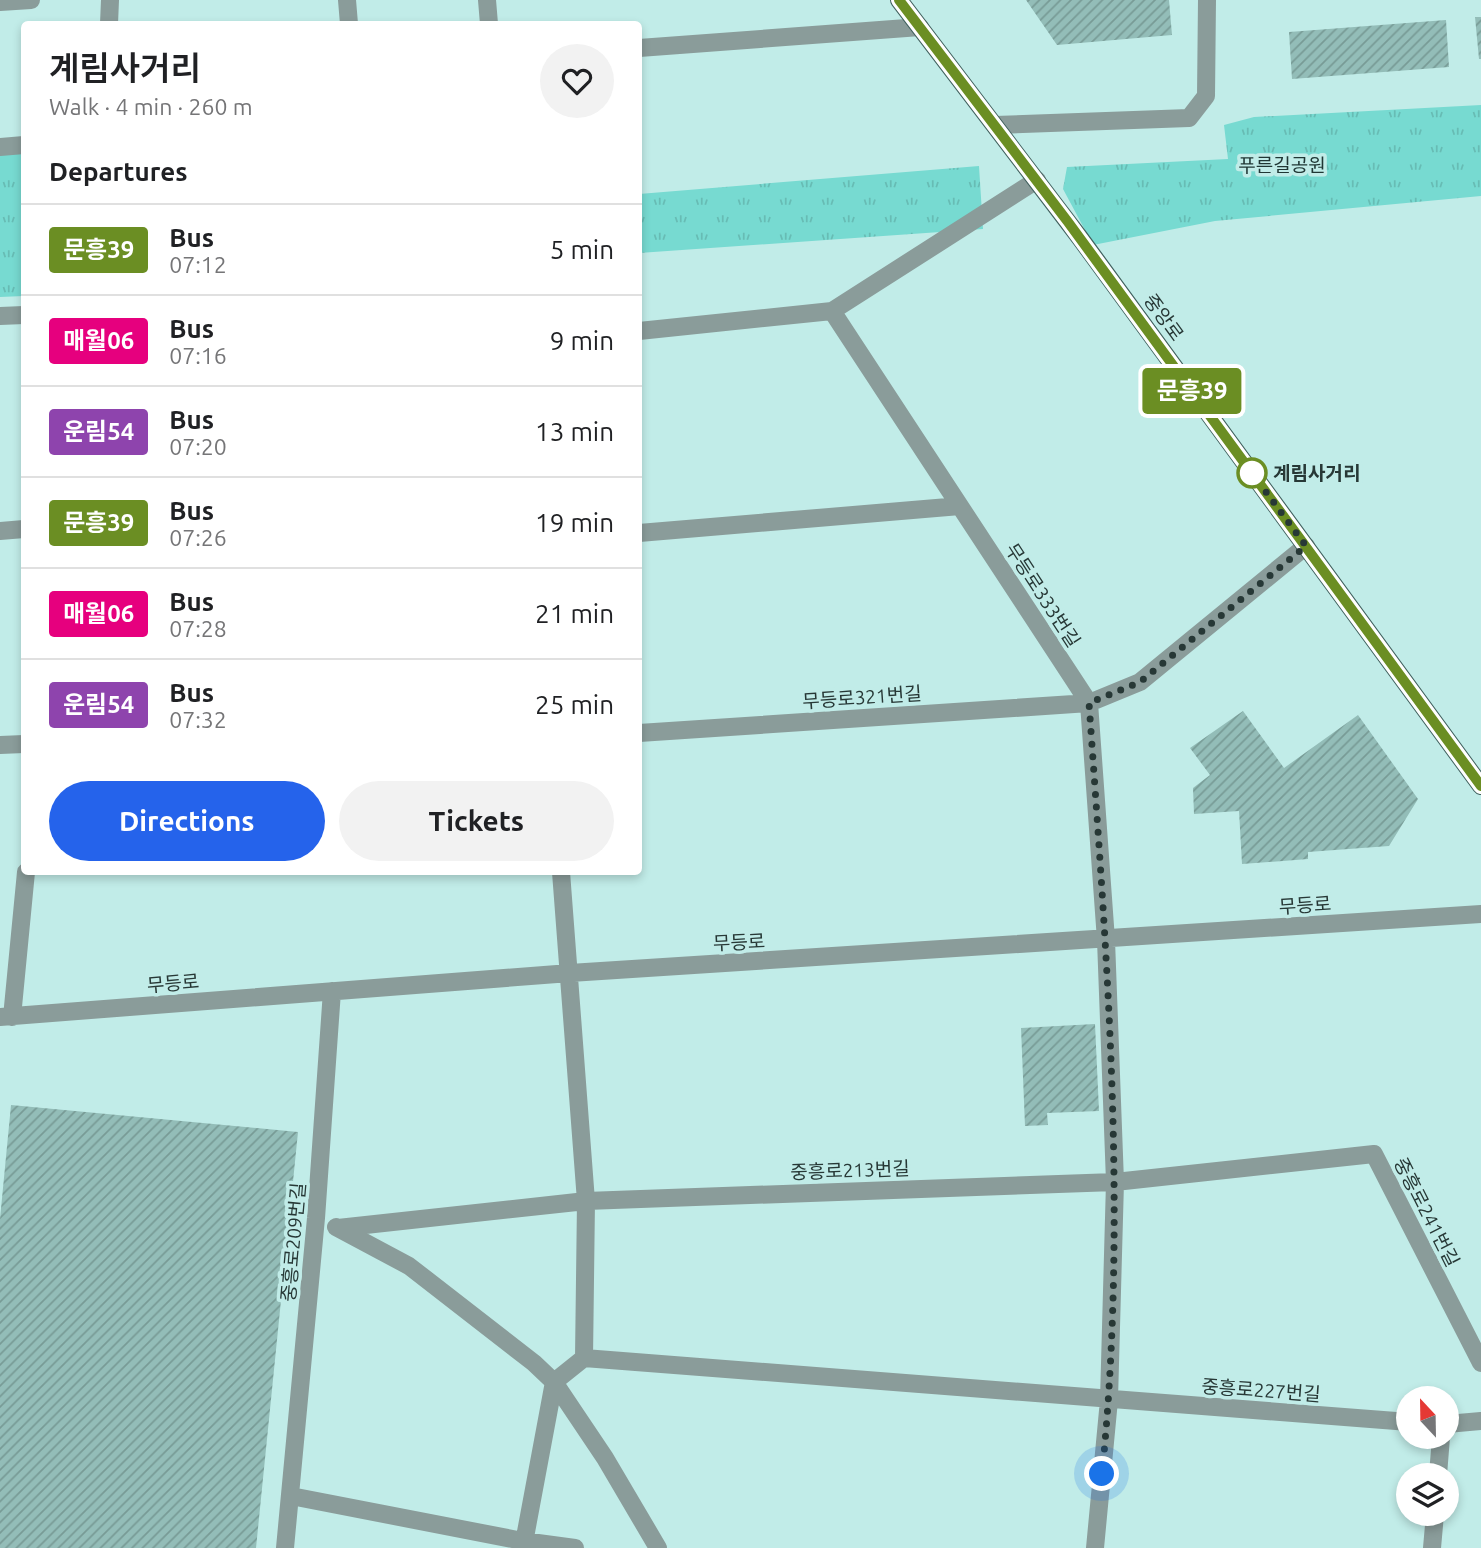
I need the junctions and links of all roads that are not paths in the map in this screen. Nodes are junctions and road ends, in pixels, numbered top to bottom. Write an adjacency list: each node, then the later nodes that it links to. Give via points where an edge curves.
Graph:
1 (32, 0): 7 (street)
2 (110, 0): 8 (street)
3 (347, 0): 9 (street)
4 (487, 0): 10 (street)
5 (899, 0): 11 (main road, 중앙로)
6 (1206, 0): 13 (street, via 1206,96 1189,118)
7 (0, 2)
8 (109, 21)
9 (349, 21)
10 (489, 21)
11 (920, 27): 12 (street); 13 (main road, 중앙로)
12 (642, 48)
13 (995, 125): 16 (main road, 중앙로)
14 (21, 145): 15 (street)
15 (0, 147)
16 (1037, 180): 17 (street); 25 (main road, 중앙로)
17 (832, 311): 20 (street); 21 (street, 무등로333번길)
18 (21, 315): 19 (street)
19 (0, 316)
20 (642, 331)
21 (960, 506): 24 (street); 26 (street, 무등로333번길)
22 (21, 529): 23 (street)
23 (0, 531)
24 (642, 533)
25 (1306, 546): 26 (street, via 1140,682); 30 (main road, 중앙로)
26 (1089, 703): 27 (street, 무등로321번길); 34 (street, 무등로333번길)
27 (642, 733)
28 (21, 744): 29 (street)
29 (0, 745)
30 (1481, 786)
31 (26, 875): 37 (street)
32 (561, 875): 35 (street)
33 (1481, 914): 34 (street, 무등로)
34 (1106, 940): 35 (street, 무등로); 38 (street)
35 (569, 973): 36 (street, 무등로); 39 (street)
36 (332, 991): 37 (street, 무등로); 40 (street, 중흥로209번길)
37 (6, 1017)
38 (1115, 1182): 39 (street, 중흥로213번길); 43 (street, 중흥로241번길, via 1374,1154); 45 (street)
39 (586, 1200): 41 (street); 42 (street)
40 (316, 1219): 41 (street); 49 (street, 중흥로209번길)
41 (338, 1228): 44 (street, via 409,1266)
42 (584, 1358): 44 (street); 45 (street)
43 (1481, 1363)
44 (554, 1382): 51 (street); 54 (street)
45 (1109, 1400): 46 (street, 중흥로227번길); 55 (street)
46 (1396, 1421)
47 (1481, 1421): 48 (street)
48 (1460, 1423)
49 (291, 1496): 51 (street); 52 (street, 중흥로209번길)
50 (1434, 1526): 56 (street)
51 (523, 1545): 53 (street)
52 (285, 1548)
53 (575, 1548)
54 (658, 1548)
55 (1095, 1548)
56 (1432, 1548)

